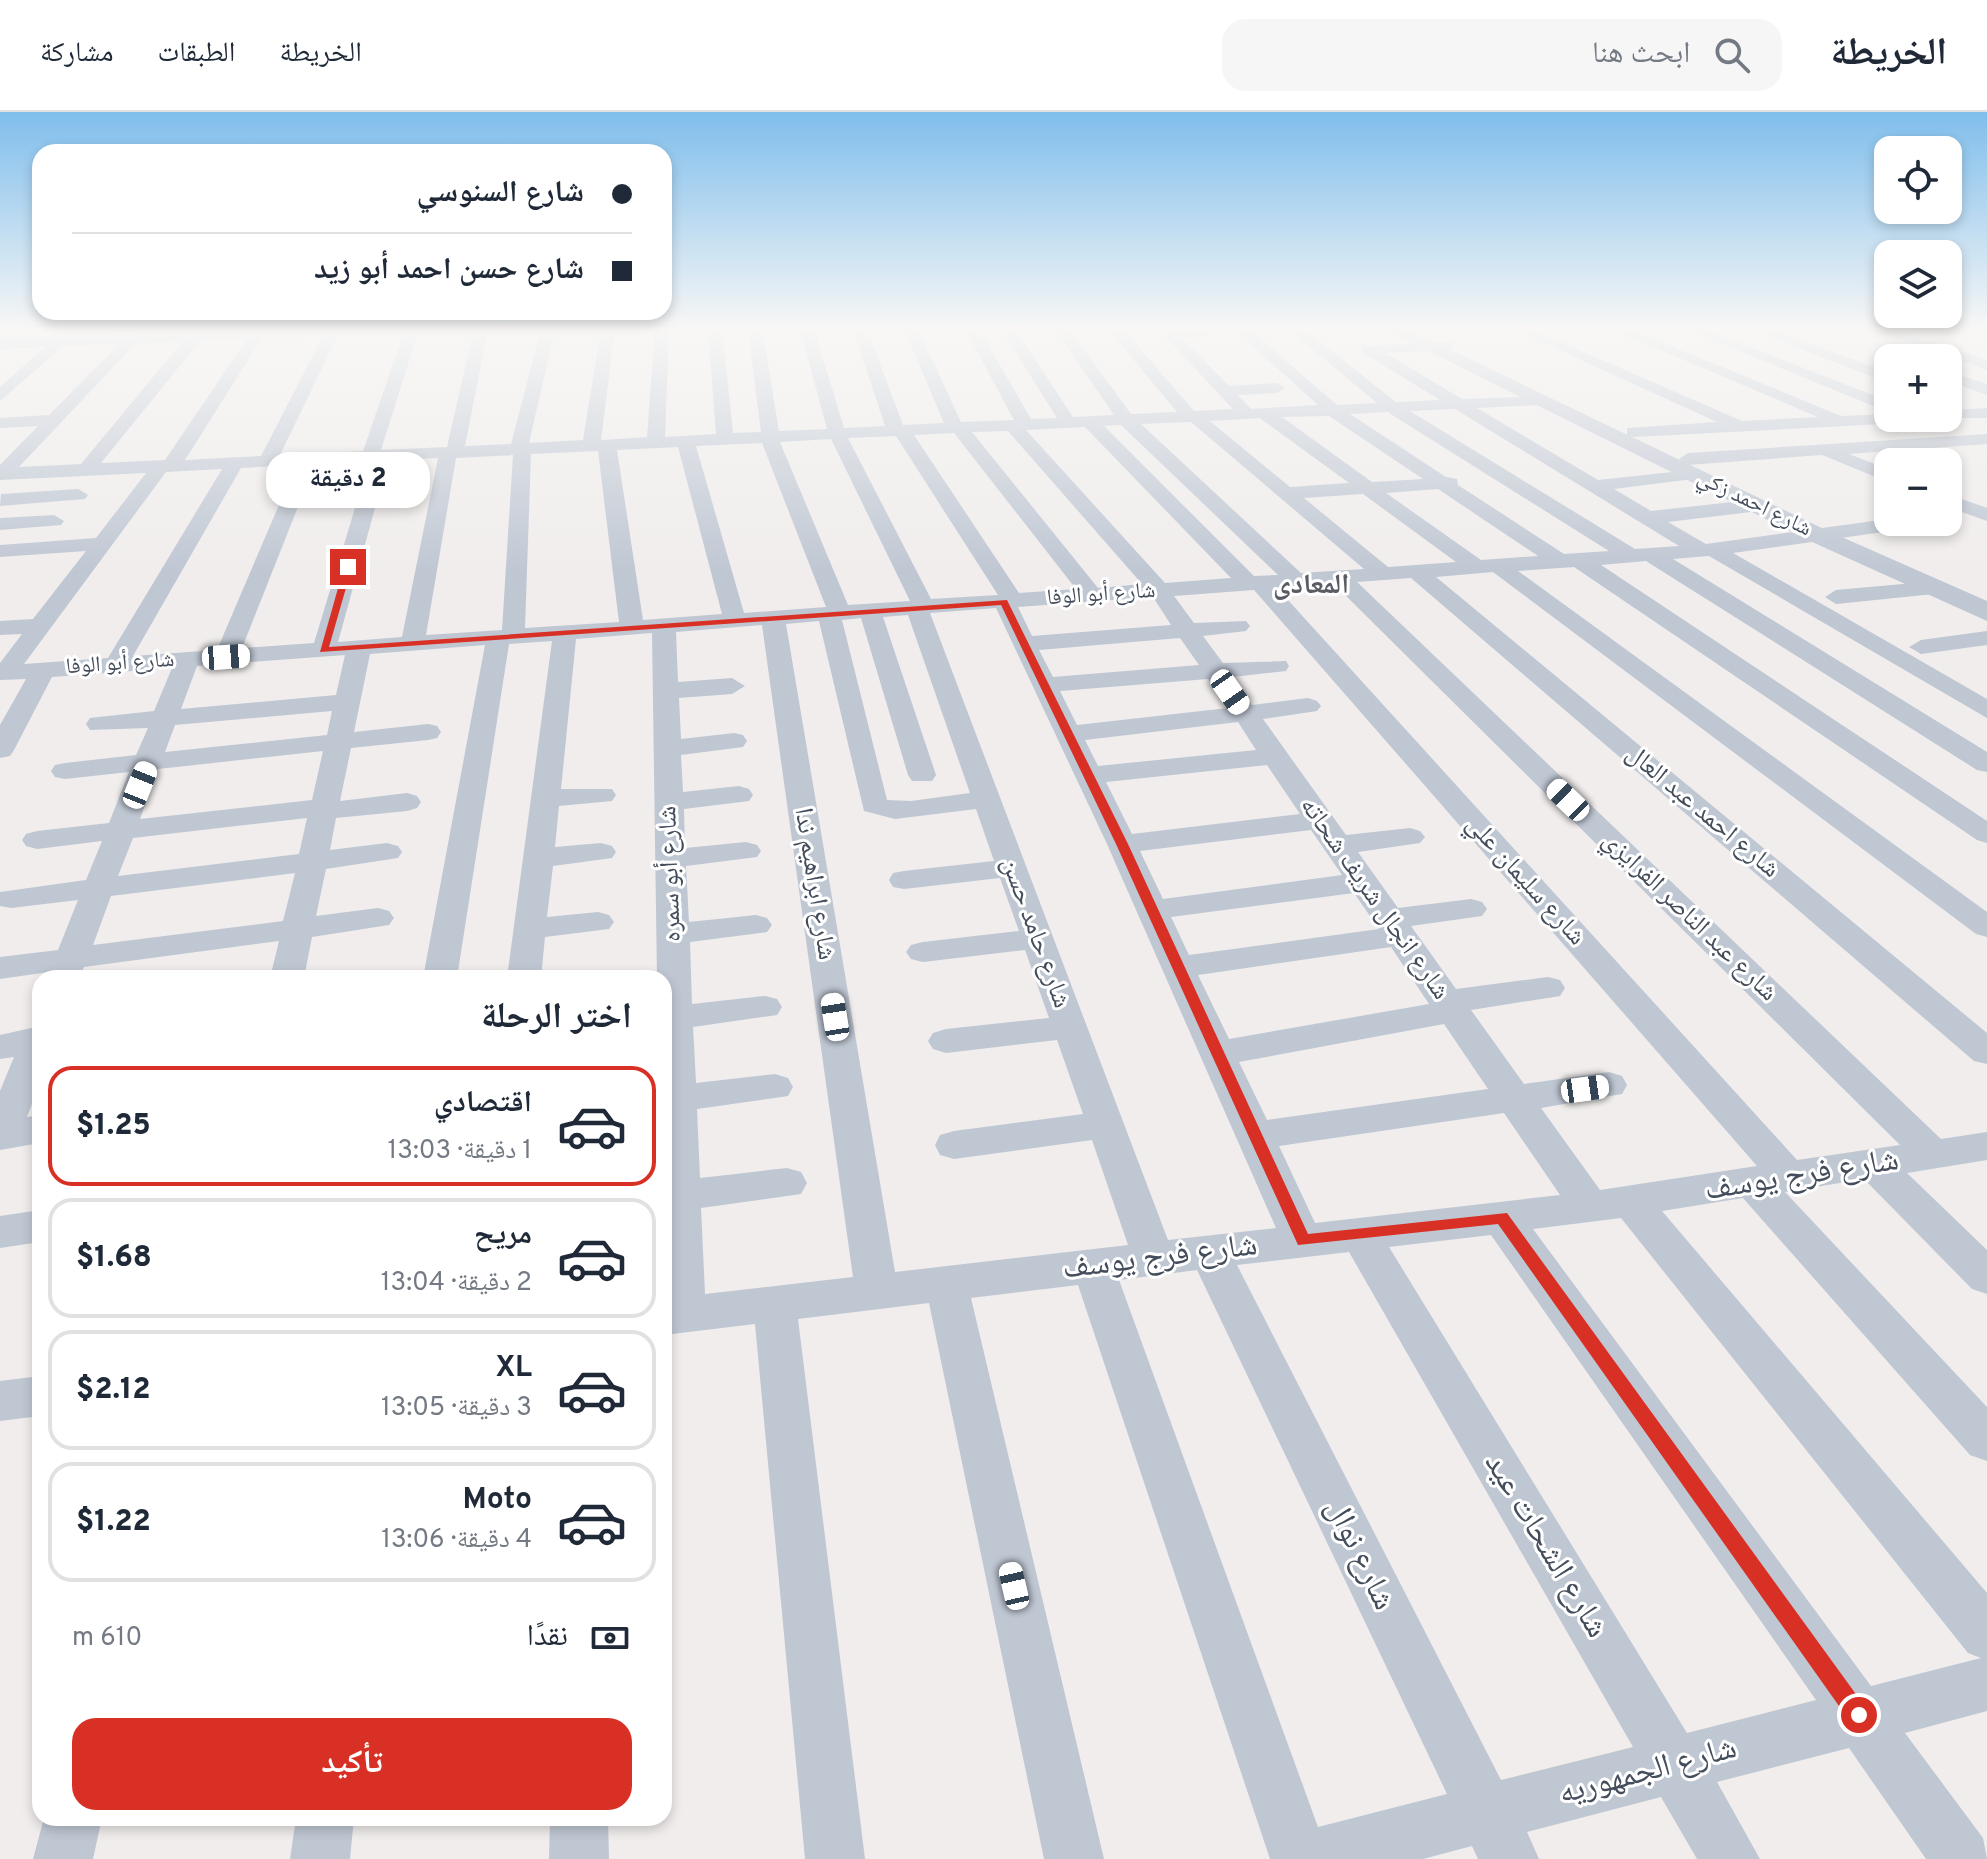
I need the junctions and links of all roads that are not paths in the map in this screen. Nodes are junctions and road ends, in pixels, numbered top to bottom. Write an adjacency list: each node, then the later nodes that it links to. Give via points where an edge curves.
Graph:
1 (64, 411): 34 (street)
2 (135, 411): 66 (street)
3 (206, 411): 64 (street)
4 (291, 411): 62 (street)
5 (388, 411): 60 (street)
6 (462, 411): 59 (street)
7 (529, 411): 56 (street)
8 (602, 411): 55 (street, شارع أبو سمره)
9 (658, 411): 53 (street)
10 (722, 411): 49 (street)
11 (766, 411): 47 (street)
12 (830, 411): 46 (street, شارع حامد حسن)
13 (891, 411): 44 (street)
14 (949, 411): 43 (street)
15 (1012, 411): 40 (street, شارع انجال شريف شحاته)
16 (1061, 411): 38 (street)
17 (1119, 411): 35 (street)
18 (1186, 411): 32 (street)
19 (1252, 411): 31 (street)
20 (1364, 411): 28 (street)
21 (1397, 411): 71 (street)
22 (1466, 411): 69 (street)
23 (1562, 411): 65 (street, شارع احمد زكي)
24 (1585, 411): 45 (street, شارع احمد زكي)
25 (1704, 411): 42 (street)
26 (1740, 411): 41 (street)
27 (1817, 411): 37 (street)
28 (1335, 412): 31 (street); 72 (street)
29 (1985, 413): 30 (street)
30 (1962, 414)
31 (1258, 415): 32 (street); 74 (street)
32 (1192, 417): 35 (street); 77 (street)
33 (1874, 419): 37 (street)
34 (55, 420): 39 (street); 51 (street)
35 (1126, 420): 36 (street); 99 (street)
36 (1089, 421): 38 (street); 100 (street, شارع سليمان علي)
37 (1843, 421): 41 (street)
38 (1068, 422): 40 (street)
39 (0, 423)
40 (1019, 425): 43 (street); 102 (street, شارع انجال شريف شحاته)
41 (1772, 425): 42 (street)
42 (1741, 427): 45 (street)
43 (957, 428): 44 (street); 103 (street)
44 (899, 431): 46 (street); 106 (street)
45 (1633, 432): 65 (street, شارع احمد زكي)
46 (837, 434): 47 (street); 107 (street, شارع حامد حسن)
47 (770, 438): 49 (street); 110 (street)
48 (1987, 439): 50 (street)
49 (725, 440): 52 (street)
50 (1963, 440): 57 (street); 58 (street)
51 (33, 442): 54 (street); 70 (street)
52 (686, 442): 53 (street); 112 (street)
53 (656, 443): 55 (street)
54 (0, 445)
55 (599, 446): 56 (street); 115 (street, شارع أبو سمره)
56 (520, 449): 59 (street); 119 (street)
57 (1821, 449): 65 (street); 67 (street)
58 (1987, 451)
59 (452, 453): 60 (street); 121 (street)
60 (375, 456): 61 (street); 125 (street)
61 (308, 459): 62 (street); 126 (street)
62 (268, 461): 63 (street)
63 (235, 463): 64 (street); 128 (street)
64 (166, 466): 66 (street); 90 (street)
65 (1691, 466): 73 (street); 80 (street, شارع احمد زكي); 88 (street, شارع احمد زكي)
66 (86, 470): 68 (street)
67 (1874, 470)
68 (27, 472): 70 (street); 79 (street)
69 (1569, 472): 71 (street); 73 (street)
70 (2, 474)
71 (1505, 477): 72 (street); 93 (street)
72 (1443, 484): 74 (street); 94 (street)
73 (1594, 486): 84 (street)
74 (1368, 488): 77 (street); 95 (street)
75 (1974, 490): 76 (street)
76 (1962, 491)
77 (1285, 493): 97 (street)
78 (78, 495): 79 (street)
79 (0, 500)
80 (1759, 505): 84 (street); 89 (street, شارع احمد زكي)
81 (1962, 505): 82 (street)
82 (1984, 514): 83 (street)
83 (1962, 516)
84 (1647, 518): 91 (street)
85 (54, 521): 86 (street)
86 (0, 524)
87 (1874, 527): 88 (street, شارع أبو الوفا)
88 (1849, 531): 89 (street, شارع أبو الوفا); 104 (street, شارع احمد زكي)
89 (1819, 536): 91 (street, شارع أبو الوفا); 101 (street, شارع احمد زكي)
90 (103, 544): 92 (street); 113 (street)
91 (1707, 550): 93 (street, شارع أبو الوفا); 138 (street)
92 (0, 551)
93 (1641, 555): 94 (street, شارع أبو الوفا); 150 (street)
94 (1569, 561): 95 (street, شارع أبو الوفا); 163 (street)
95 (1487, 566): 96 (street, شارع أبو الوفا); 183 (street)
96 (1417, 572): 97 (street, شارع أبو الوفا); 204 (street, شارع احمد عبد العال)
97 (1383, 574): 98 (street, شارع أبو الوفا)
98 (1339, 577): 99 (street, شارع أبو الوفا); 217 (street, شارع عبد الناصر الفرايزي)
99 (1297, 581): 100 (street, شارع أبو الوفا)
100 (1255, 584): 102 (street, شارع أبو الوفا); 219 (street, شارع سليمان علي)
101 (1936, 588): 105 (street); 109 (street, شارع احمد زكي)
102 (1159, 590): 103 (street, شارع أبو الوفا); 117 (street, شارع انجال شريف شحاته)
103 (1092, 595): 106 (street, شارع أبو الوفا)
104 (1987, 595)
105 (1836, 597)
106 (1008, 602): 107 (street, شارع أبو الوفا); 122 (street)
107 (920, 608): 108 (street, شارع أبو الوفا); 157 (street, شارع حامد حسن)
108 (870, 611): 110 (street, شارع أبو الوفا); 152 (street)
109 (1987, 612)
110 (835, 614): 111 (street, شارع أبو الوفا); 157 (street, via 874,805 896,810)
111 (773, 618): 112 (street, شارع أبو الوفا); 233 (street, شارع ابراهيم ندا)
112 (735, 621): 115 (street, شارع أبو الوفا)
113 (40, 626): 116 (street); 132 (street)
114 (1238, 626): 117 (street)
115 (648, 627): 118 (street, شارع أبو الوفا); 135 (street, شارع أبو سمره)
116 (0, 628)
117 (1187, 630): 122 (street); 131 (street, شارع انجال شريف شحاته)
118 (565, 633): 119 (street, شارع أبو الوفا); 156 (street)
119 (505, 637): 121 (street, شارع أبو الوفا); 194 (street)
120 (1987, 638): 123 (street)
121 (413, 644): 124 (street, شارع أبو الوفا)
122 (1024, 644): 133 (street)
123 (1921, 647)
124 (359, 648): 125 (street, شارع أبو الوفا); 136 (street)
125 (324, 650): 126 (street, شارع أبو الوفا)
126 (226, 657): 127 (street, شارع أبو الوفا)
127 (187, 660): 128 (street, شارع أبو الوفا); 140 (street)
128 (116, 665): 130 (street, شارع أبو الوفا)
129 (1277, 666): 131 (street)
130 (43, 670): 132 (street, شارع أبو الوفا); 147 (street)
131 (1215, 671): 133 (street); 139 (street, شارع انجال شريف شحاته)
132 (2, 673)
133 (1045, 685): 143 (street)
134 (732, 686): 135 (street)
135 (666, 691): 146 (street, شارع أبو سمره)
136 (347, 702): 140 (street); 145 (street)
137 (1308, 706): 139 (street)
138 (1987, 710)
139 (1244, 713): 143 (street); 148 (street, شارع انجال شريف شحاته)
140 (165, 718): 141 (street); 149 (street)
141 (99, 724)
142 (428, 732): 145 (street)
143 (1069, 734): 153 (street)
144 (734, 741): 146 (street)
145 (339, 742): 149 (street); 160 (street)
146 (668, 748): 159 (street, شارع أبو سمره)
147 (0, 750)
148 (1273, 756): 153 (street); 162 (street, شارع انجال شريف شحاته)
149 (149, 762): 151 (street); 161 (street)
150 (1987, 764)
151 (65, 771)
152 (922, 775)
153 (1089, 775): 166 (street)
154 (602, 795): 156 (street)
155 (739, 795): 159 (street)
156 (543, 799): 170 (street)
157 (986, 799): 173 (street, شارع حامد حسن)
158 (407, 802): 160 (street)
159 (669, 802): 171 (street, شارع أبو سمره)
160 (325, 809): 161 (street); 172 (street)
161 (122, 830): 165 (street); 176 (street)
162 (1328, 833): 164 (street); 166 (street); 175 (street, شارع انجال شريف شحاته)
163 (1987, 834)
164 (1410, 837)
165 (37, 840)
166 (1122, 844): 179 (street)
167 (746, 851): 171 (street)
168 (387, 852): 172 (street)
169 (601, 852): 170 (street)
170 (537, 858): 186 (street)
171 (671, 858): 187 (street, شارع أبو سمره)
172 (314, 861): 176 (street); 185 (street)
173 (1011, 868): 174 (street); 188 (street, شارع حامد حسن)
174 (904, 880)
175 (1363, 882): 179 (street); 184 (street, شارع انجال شريف شحاته)
176 (100, 888): 177 (street); 192 (street)
177 (11, 899)
178 (1471, 909): 184 (street)
179 (1153, 910): 190 (street)
180 (378, 918): 185 (street)
181 (598, 922): 186 (street)
182 (756, 925): 187 (street)
183 (1987, 927)
184 (1395, 928): 190 (street); 197 (street, شارع انجال شريف شحاته)
185 (298, 929): 192 (street); 193 (street)
186 (529, 929): 195 (street)
187 (673, 934): 199 (street, شارع أبو سمره)
188 (1037, 939): 189 (street); 200 (street, شارع حامد حسن)
189 (923, 952)
190 (1179, 967): 205 (street)
191 (0, 968): 192 (street)
192 (67, 968)
193 (289, 970)
194 (442, 970)
195 (525, 970)
196 (1548, 988): 197 (street)
197 (1448, 1006): 205 (street); 210 (street, شارع انجال شريف شحاته)
198 (765, 1007): 199 (street)
199 (675, 1018): 209 (street, شارع أبو سمره)
200 (1069, 1027): 202 (street); 211 (street, شارع حامد حسن)
201 (32, 1041): 203 (street)
202 (946, 1041)
203 (0, 1047)
204 (1987, 1052)
205 (1219, 1053): 213 (street)
206 (32, 1059): 214 (street)
207 (1609, 1085): 210 (street)
208 (775, 1087): 209 (street)
209 (678, 1098): 221 (street, شارع أبو سمره)
210 (1513, 1099): 213 (street); 222 (street, شارع انجال شريف شحاته)
211 (1105, 1125): 215 (street); 229 (street, شارع حامد حسن)
212 (32, 1130): 214 (street)
213 (1256, 1135): 227 (street)
214 (0, 1136)
215 (954, 1145)
216 (1987, 1146): 217 (street, شارع فرج يوسف)
217 (1934, 1155): 218 (street, شارع فرج يوسف)
218 (1874, 1165): 219 (street, شارع فرج يوسف); 231 (street)
219 (1772, 1181): 222 (street, شارع فرج يوسف); 238 (street, شارع سليمان علي)
220 (787, 1183): 221 (street)
221 (681, 1195): 235 (street, شارع أبو سمره)
222 (1611, 1204): 223 (street, شارع فرج يوسف); 239 (street, شارع انجال شريف شحاته)
223 (1502, 1218): 226 (street, شارع فرج يوسف); 241 (street)
224 (32, 1227): 225 (street)
225 (0, 1232)
226 (1360, 1234): 227 (street, شارع فرج يوسف); 242 (street, شارع الشحات عيد)
227 (1303, 1241): 228 (street, شارع فرج يوسف)
228 (1209, 1252): 229 (street, شارع فرج يوسف); 246 (street, شارع نوال)
229 (1154, 1258): 230 (street, شارع فرج يوسف)
230 (1093, 1266): 232 (street, شارع فرج يوسف); 252 (street)
231 (1987, 1277)
232 (946, 1284): 233 (street, شارع فرج يوسف); 251 (street)
233 (877, 1293): 234 (street, شارع فرج يوسف)
234 (775, 1304): 235 (street, شارع فرج يوسف); 250 (street)
235 (674, 1315)
236 (32, 1397): 237 (street)
237 (0, 1401)
238 (1987, 1440)
239 (1987, 1634)
240 (1987, 1684): 241 (street, شارع الجمهوريه)
241 (1859, 1715): 242 (street, شارع الجمهوريه); 255 (street)
242 (1675, 1766): 246 (street, شارع الجمهوريه); 254 (street, شارع الشحات عيد)
243 (71, 1826): 247 (street)
244 (324, 1826): 248 (street)
245 (579, 1826): 249 (street)
246 (1499, 1837): 253 (street, شارع الجمهوريه)
247 (63, 1859)
248 (320, 1859)
249 (579, 1859)
250 (835, 1859)
251 (1074, 1859)
252 (1300, 1859)
253 (1309, 1859)
254 (1730, 1859)
255 (1962, 1859)

